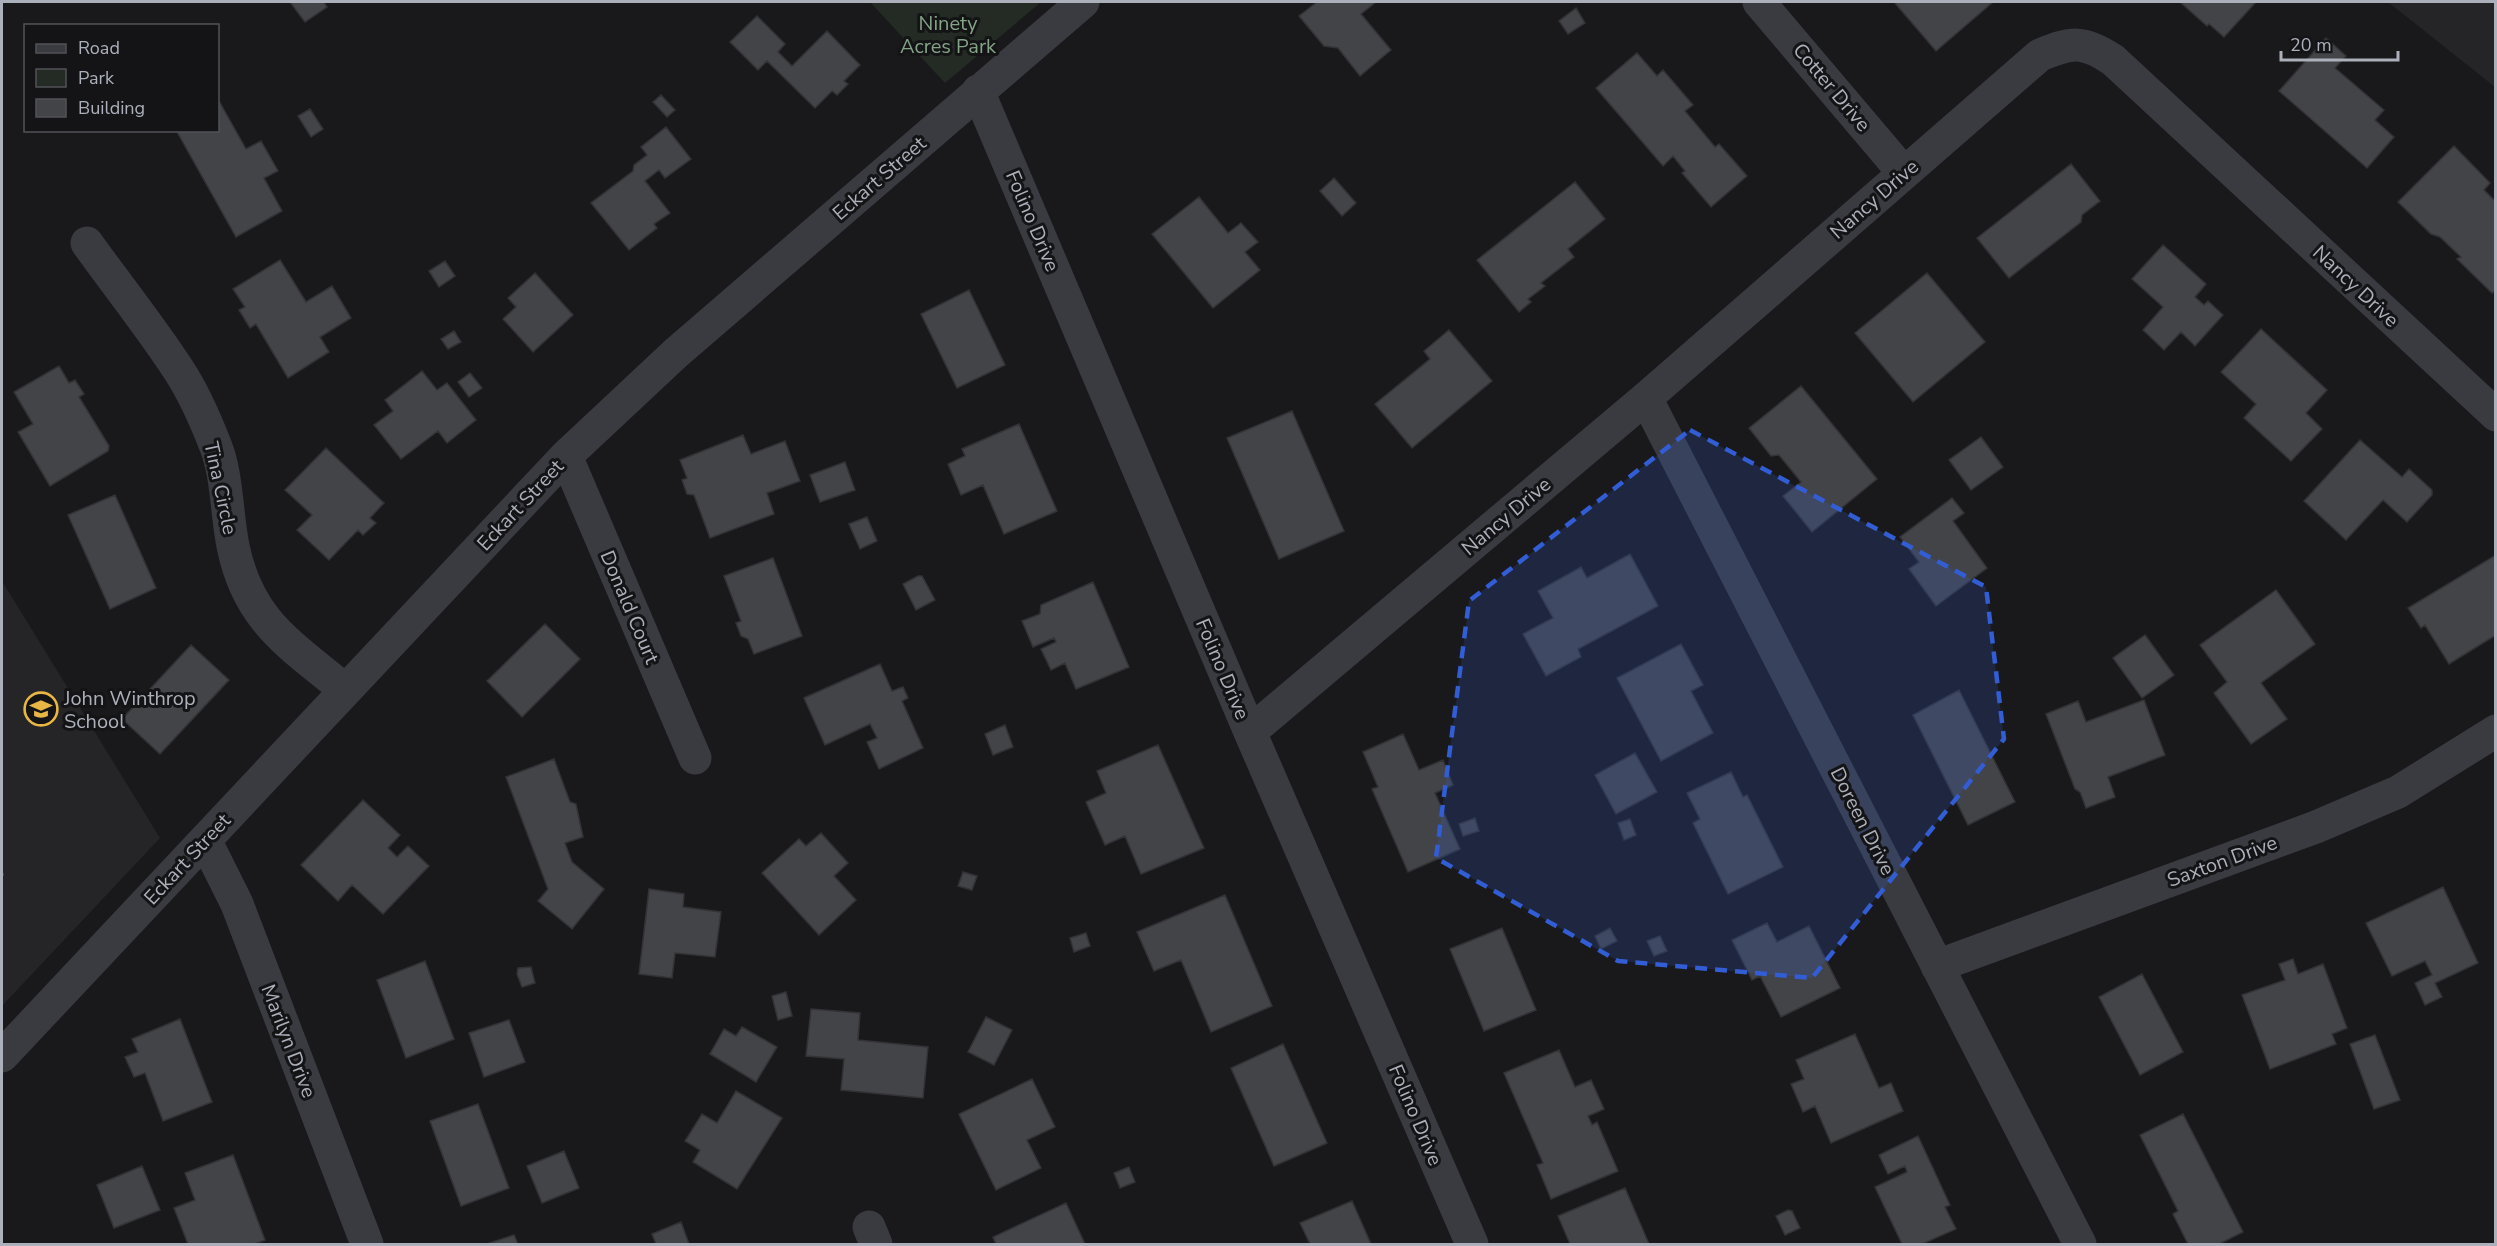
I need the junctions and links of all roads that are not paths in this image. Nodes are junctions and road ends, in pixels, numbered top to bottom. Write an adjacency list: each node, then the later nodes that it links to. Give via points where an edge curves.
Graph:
1 (1083, 2): 3 (street, Eckart Street)
2 (1759, 2): 4 (street, Cotter Drive)
3 (978, 92): 8 (street, Eckart Street, via 676,354); 11 (street, Folino Drive)
4 (1904, 172): 6 (street, Nancy Drive); 7 (street, Nancy Drive, via 2040,56 2066,44 2096,49 2113,60)
5 (87, 243): 9 (street, Tina Circle, via 179,370 218,450 233,548 255,609 272,629)
6 (1646, 398): 11 (street, Nancy Drive); 14 (street, Doreen Drive)
7 (2496, 415)
8 (566, 456): 9 (street, Eckart Street); 12 (street, Donald Court)
9 (345, 690): 13 (street, Eckart Street)
10 (2496, 731): 14 (street, Saxton Drive, via 2398,792 2304,831)
11 (1250, 732): 17 (street, Folino Drive)
12 (695, 758)
13 (205, 840): 15 (street, Eckart Street); 16 (street, Marilyn Drive, via 237,904)
14 (1937, 966): 18 (street, Doreen Drive)
15 (2, 1056)
16 (367, 1245)
17 (1472, 1245)
18 (2080, 1245)

